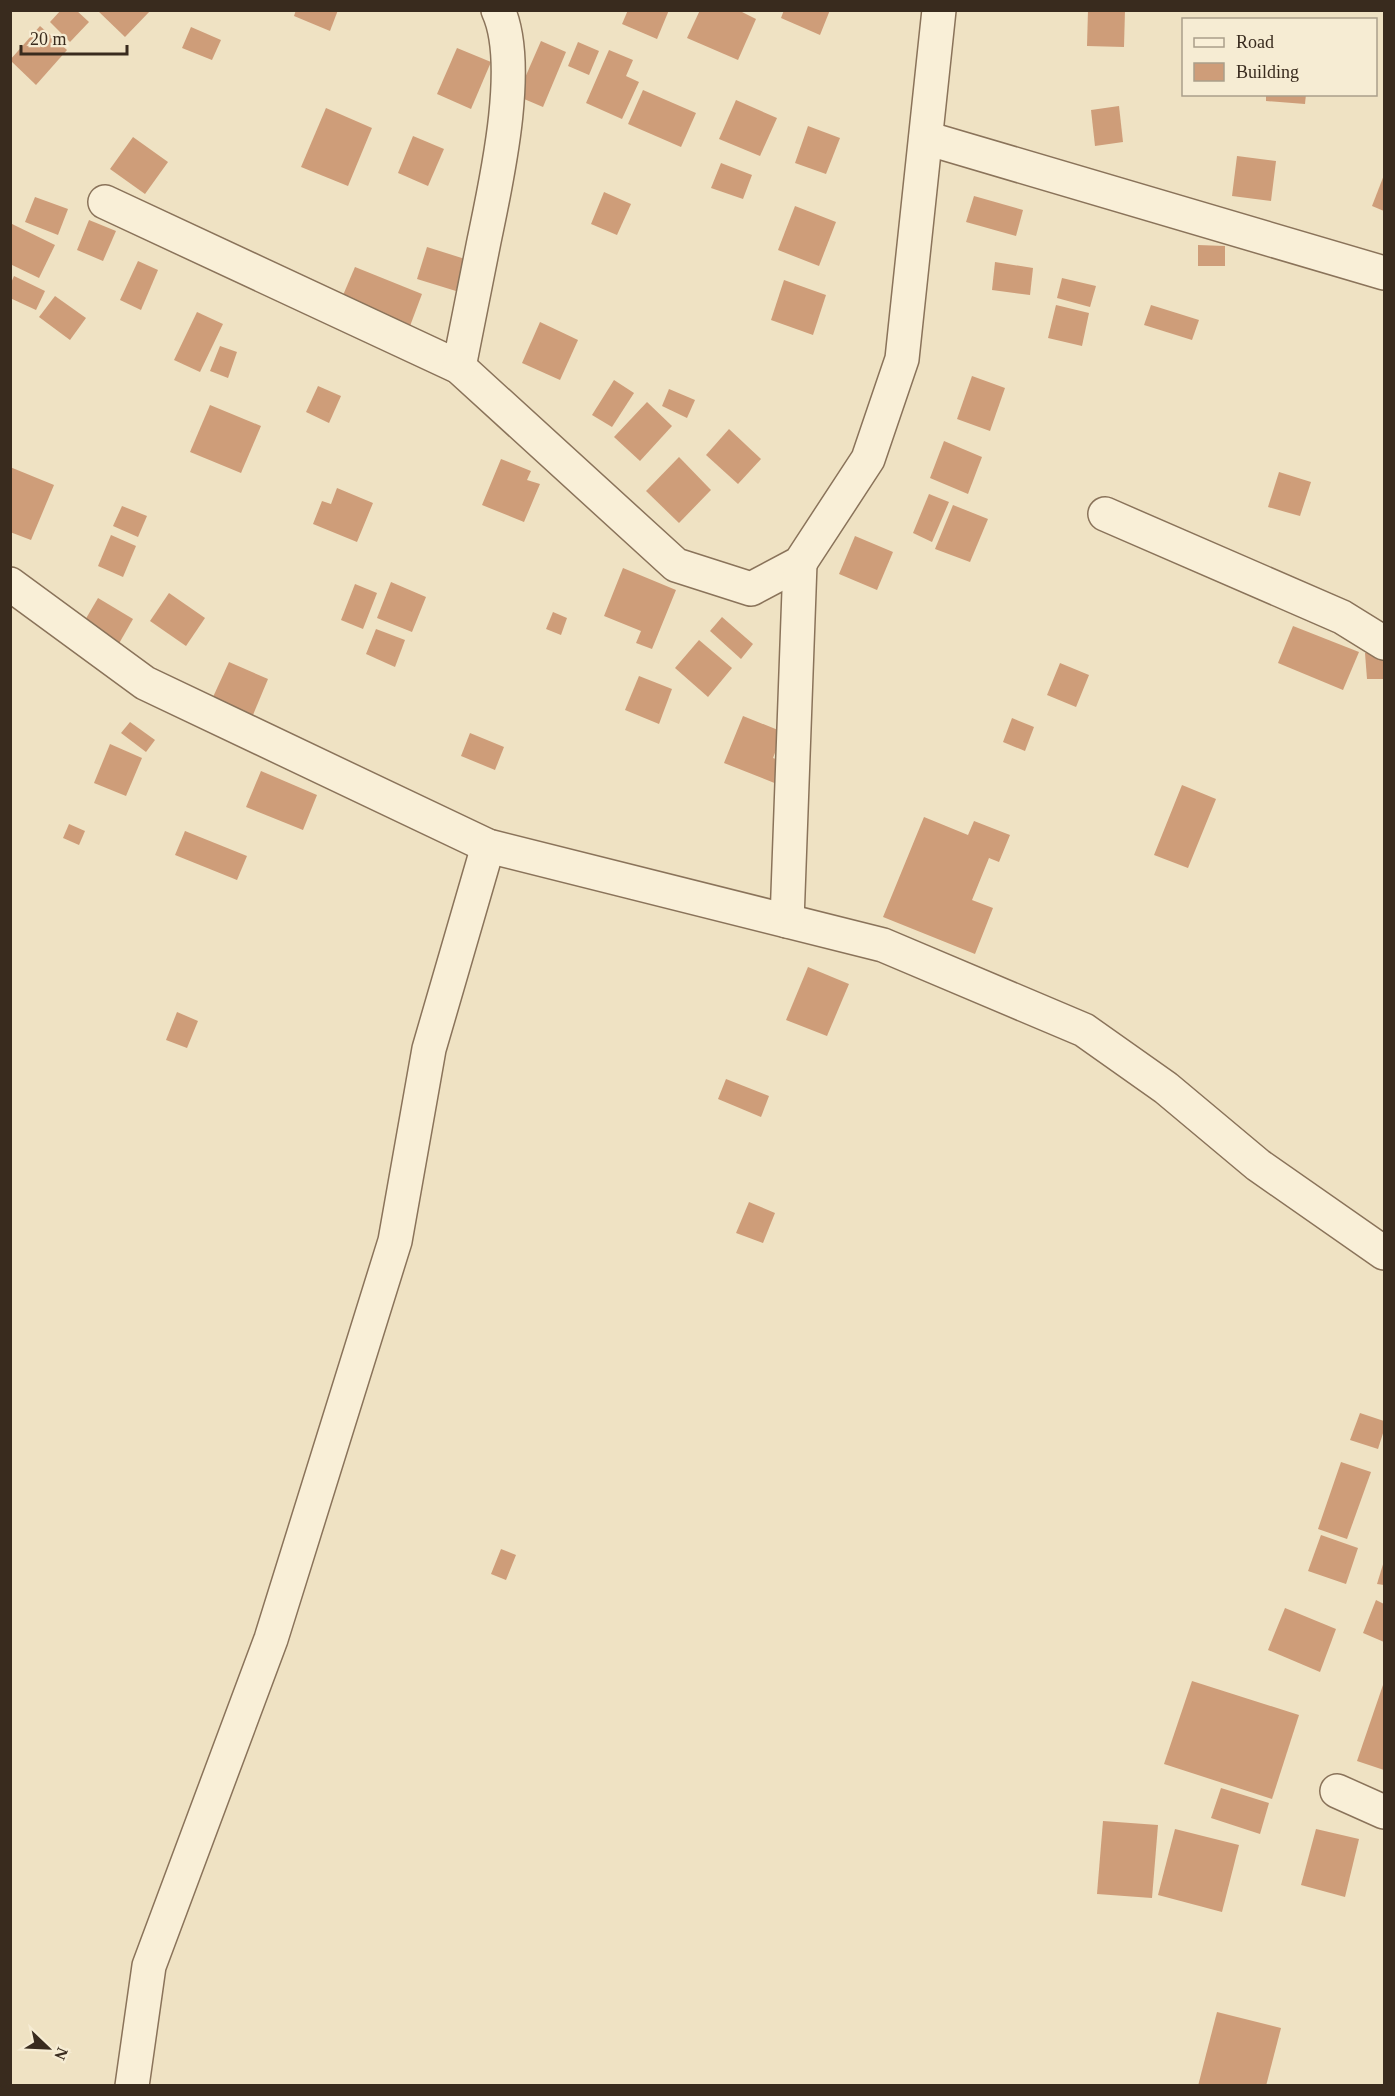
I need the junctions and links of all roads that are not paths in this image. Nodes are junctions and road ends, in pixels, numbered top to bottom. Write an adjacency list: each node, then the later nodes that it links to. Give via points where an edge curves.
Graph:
1 (498, 10): 6 (street, via 507,44 506,104 499,165)
2 (939, 10): 3 (street)
3 (926, 138): 5 (street); 8 (street, via 902,359 868,459)
4 (105, 202): 6 (street)
5 (1384, 273)
6 (459, 367): 8 (street, via 676,565 751,589)
7 (1105, 514): 10 (street, via 1342,617)
8 (800, 563): 12 (street)
9 (10, 585): 11 (street, via 146,684)
10 (1384, 643)
11 (488, 846): 12 (street); 16 (street, via 429,1049 395,1241 271,1639 149,1966)
12 (787, 921): 13 (street, via 883,945 1084,1030 1166,1088 1258,1165)
13 (1384, 1253)
14 (1337, 1791): 15 (street)
15 (1384, 1812)
16 (132, 2085)

